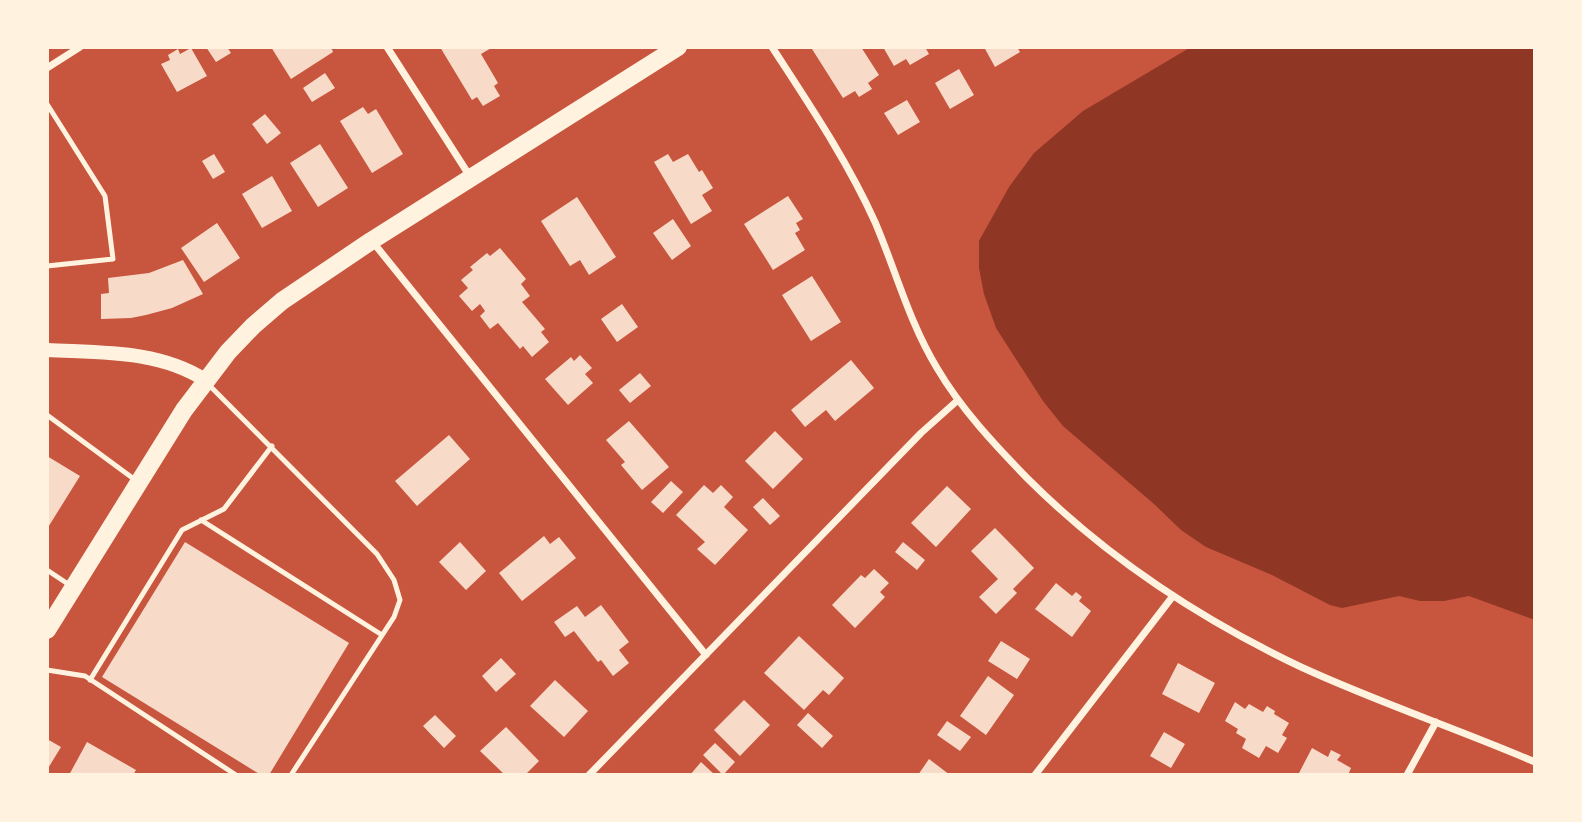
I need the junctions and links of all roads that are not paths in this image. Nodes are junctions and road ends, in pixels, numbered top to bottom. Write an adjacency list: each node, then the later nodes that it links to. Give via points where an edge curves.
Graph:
1 (80, 47): 5 (street)
2 (387, 47): 7 (street)
3 (678, 47): 7 (main road)
4 (772, 47): 12 (street, via 833,141 887,251 921,339)
5 (47, 68)
6 (47, 104): 9 (lane, via 105,196 113,259)
7 (471, 178): 8 (main road)
8 (371, 241): 11 (main road, via 261,319); 22 (street)
9 (47, 267)
10 (47, 350): 11 (main road, via 162,360)
11 (205, 380): 14 (lane); 15 (main road)
12 (958, 400): 19 (street, via 1016,467 1072,521); 22 (street)
13 (47, 415): 15 (lane)
14 (272, 446): 16 (lane, via 225,509); 21 (lane, via 377,554 394,580 400,600)
15 (139, 482): 18 (main road)
16 (201, 520): 21 (lane); 24 (lane, via 182,530)
17 (47, 570): 18 (lane)
18 (73, 588): 20 (main road)
19 (1173, 596): 25 (street, via 1303,667); 30 (street)
20 (47, 630)
21 (382, 635): 28 (lane)
22 (706, 654): 29 (street)
23 (47, 670): 24 (lane)
24 (90, 680): 27 (lane)
25 (1436, 722): 26 (street); 31 (street)
26 (1535, 762)
27 (236, 775)
28 (291, 775)
29 (589, 775)
30 (1035, 775)
31 (1407, 775)

